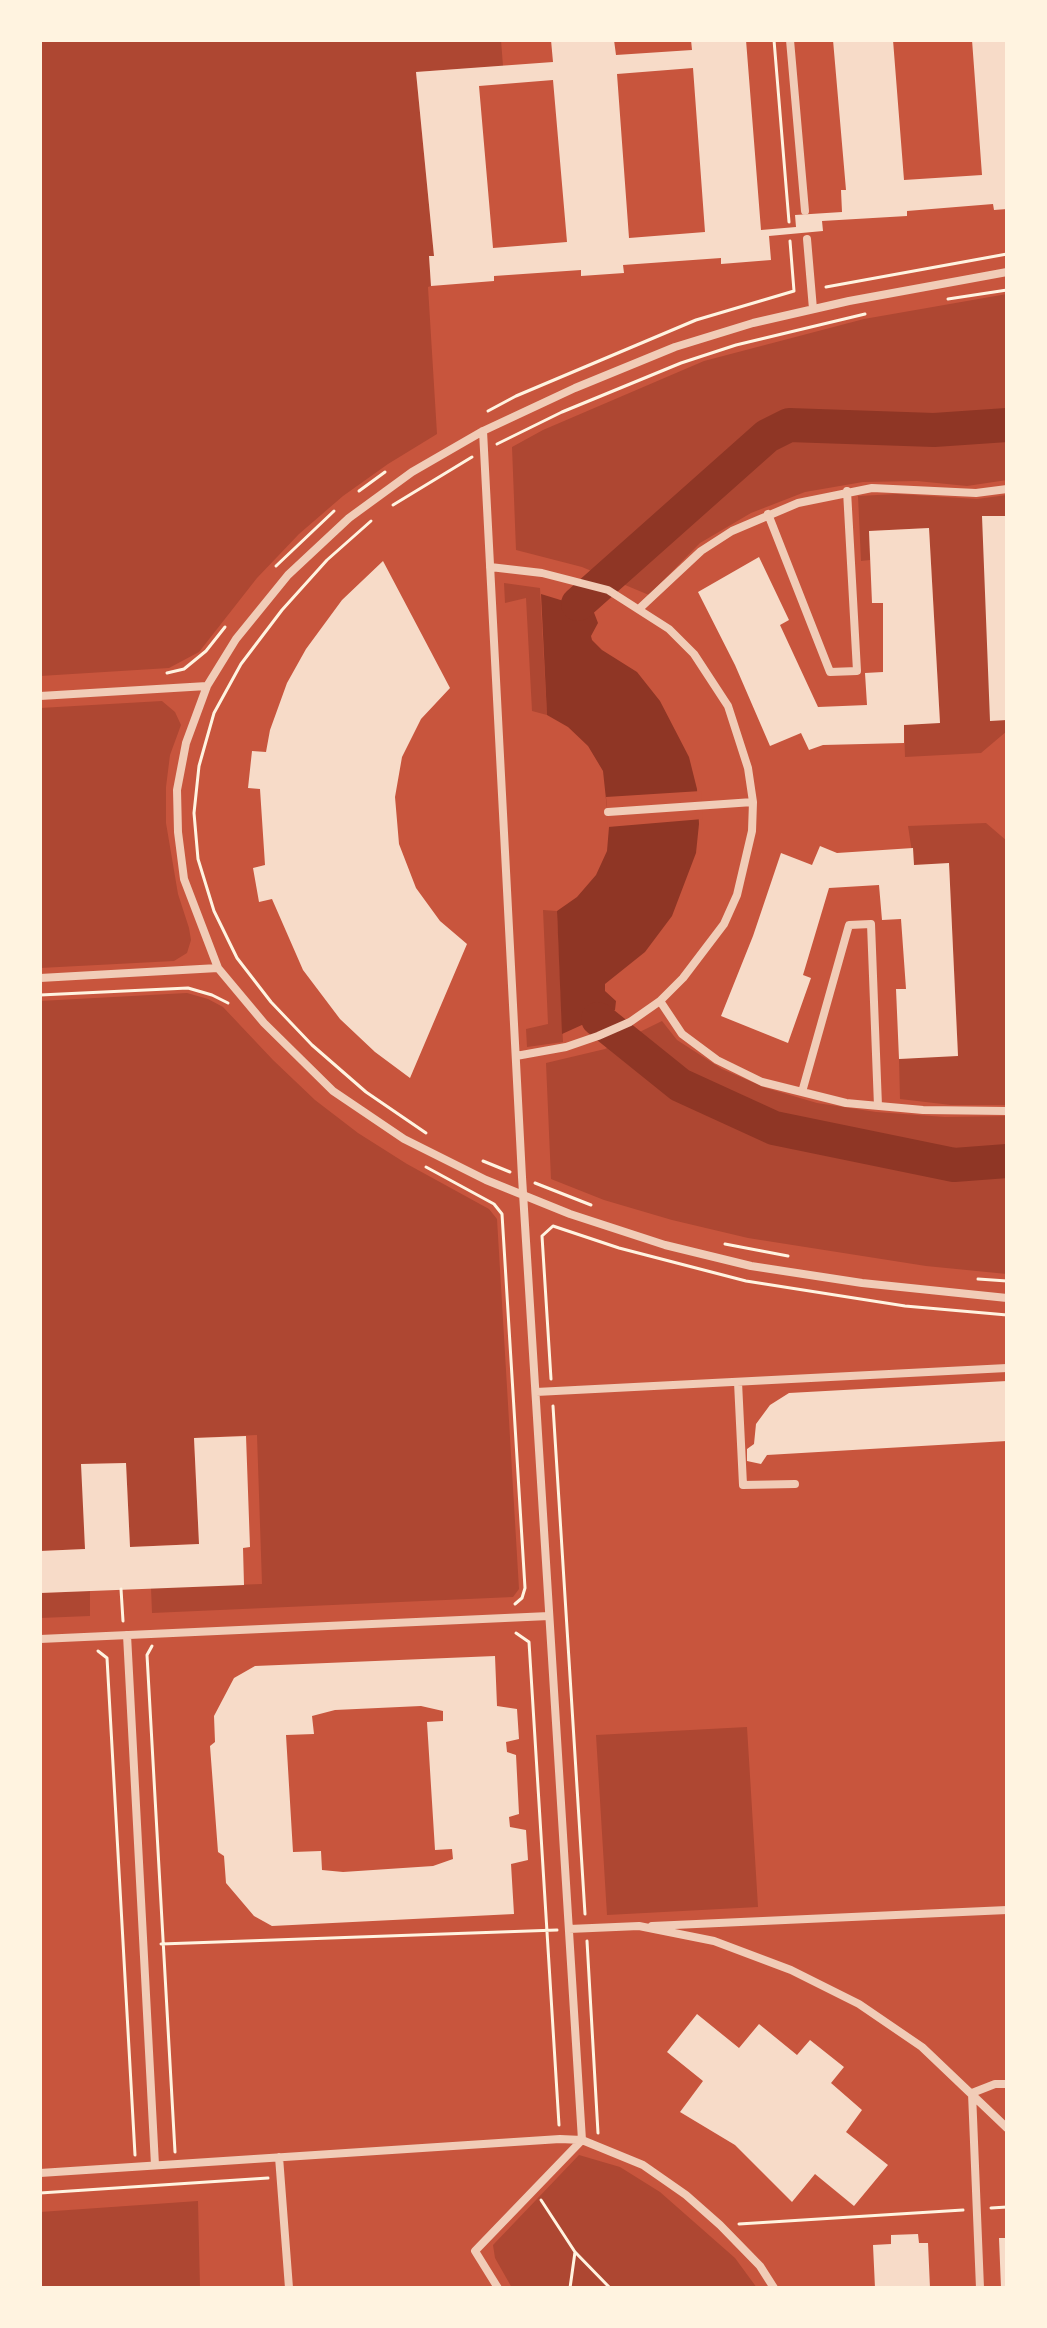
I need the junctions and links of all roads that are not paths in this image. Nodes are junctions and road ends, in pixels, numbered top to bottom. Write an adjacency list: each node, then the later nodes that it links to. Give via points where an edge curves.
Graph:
1 (790, 40): 2 (street)
2 (805, 211)
3 (807, 239): 5 (street)
4 (1007, 272): 5 (street)
5 (813, 309): 6 (street, via 675,347)
6 (483, 431): 10 (street); 12 (street, via 412,472 349,518 288,575 236,639)
7 (1007, 489): 8 (street)
8 (847, 491): 9 (street); 9 (street, via 857,671 830,672)
9 (768, 514): 11 (street, via 701,551)
10 (490, 567): 11 (street, via 573,580 608,590); 19 (street)
11 (640, 608): 14 (street, via 694,654 728,706)
12 (207, 686): 13 (street); 16 (street, via 186,743 177,790 178,832 184,879)
13 (40, 696)
14 (753, 802): 15 (street); 18 (street, via 746,864 724,924)
15 (608, 812)
16 (218, 968): 17 (street); 23 (street, via 333,1091 404,1139)
17 (40, 978)
18 (660, 1001): 19 (street, via 598,1036); 20 (street, via 682,1034 717,1060 762,1082)
19 (516, 1056): 23 (street)
20 (802, 1092): 21 (street); 21 (street, via 849,925 871,924)
21 (878, 1106): 22 (street)
22 (1007, 1111)
23 (523, 1195): 24 (street, via 665,1245 751,1266); 27 (street)
24 (1007, 1298)
25 (1007, 1368): 26 (street)
26 (738, 1382): 27 (street); 28 (street, via 743,1485)
27 (536, 1392): 29 (street)
28 (795, 1484)
29 (549, 1616): 30 (street); 34 (street)
30 (127, 1635): 31 (street); 40 (street)
31 (40, 1639)
32 (1007, 1910): 33 (street)
33 (639, 1926): 34 (street); 36 (street, via 714,1941 791,1970 859,2004 922,2047)
34 (569, 1929): 38 (street)
35 (1007, 2084): 36 (street)
36 (972, 2093): 37 (street); 46 (street)
37 (1007, 2128)
38 (582, 2140): 39 (street); 42 (street, via 475,2251); 45 (street, via 643,2165 686,2195 760,2266)
39 (279, 2157): 40 (street); 43 (street)
40 (155, 2165): 41 (street)
41 (40, 2173)
42 (496, 2284): 44 (street)
43 (289, 2288)
44 (486, 2288)
45 (774, 2288)
46 (980, 2288)

